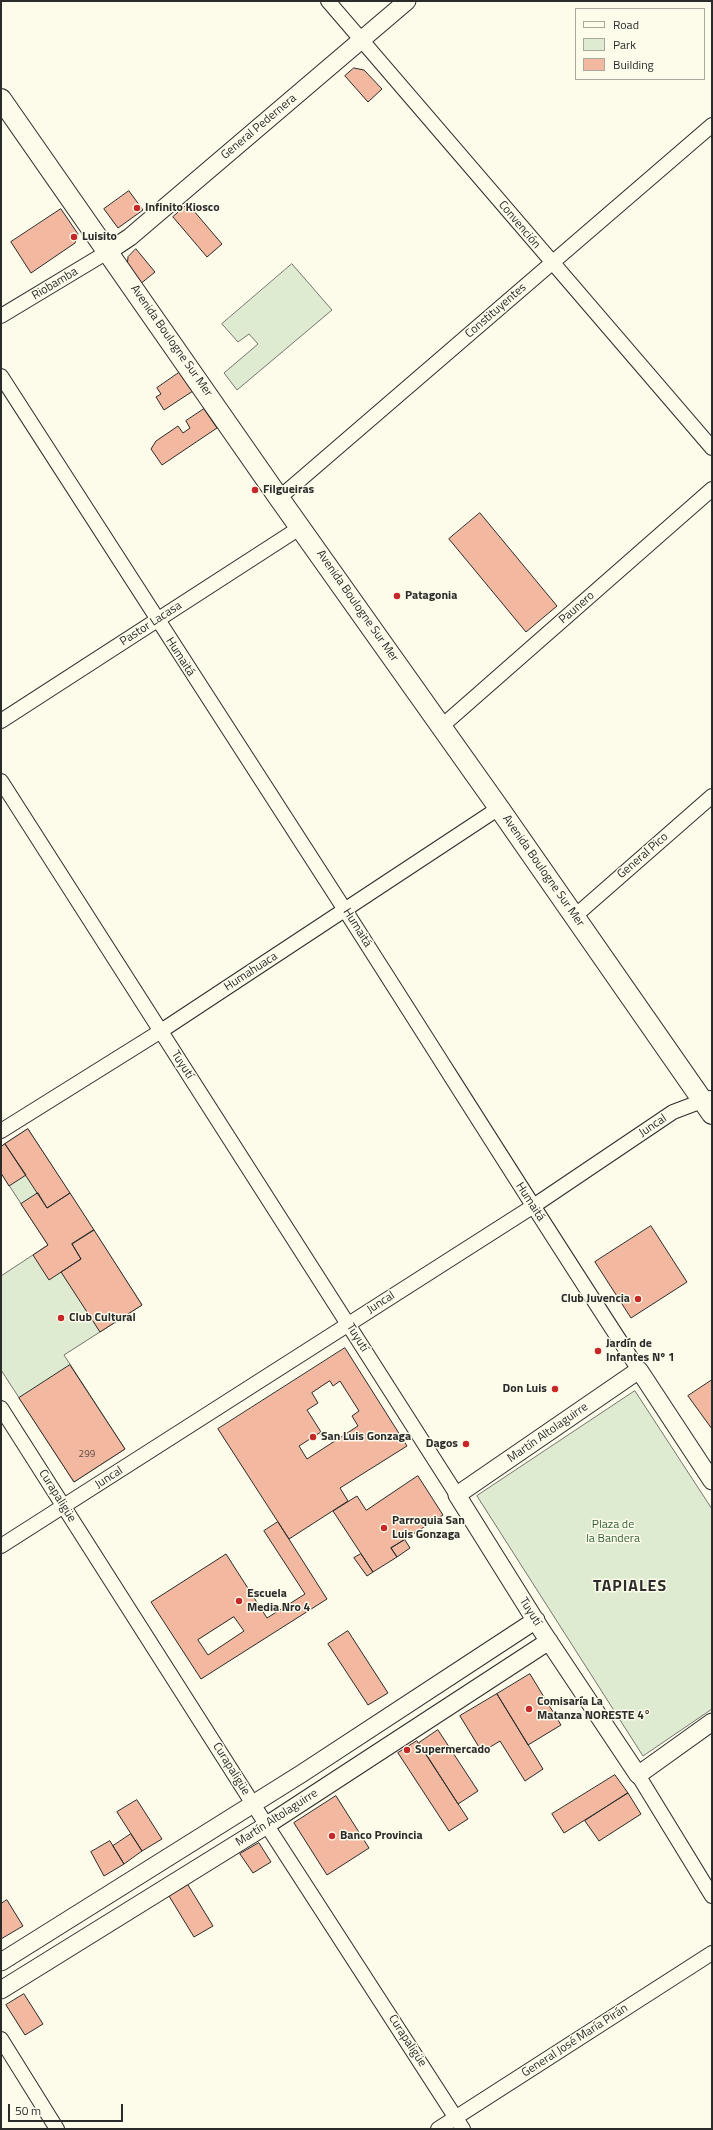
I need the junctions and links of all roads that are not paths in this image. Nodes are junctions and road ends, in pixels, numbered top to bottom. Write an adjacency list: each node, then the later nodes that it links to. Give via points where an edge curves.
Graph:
1 (328, 1): 3 (street, Convención)
2 (407, 1): 3 (street, General Pedernera)
3 (362, 40): 6 (street, General Pedernera); 7 (street, Convención)
4 (1, 99): 6 (main road, Avenida Boulogne Sur Mer)
5 (712, 125): 7 (street, Constituyentes)
6 (109, 251): 8 (street, Riobamba); 12 (main road, Avenida Boulogne Sur Mer)
7 (552, 263): 10 (street, Convención); 12 (street, Constituyentes)
8 (1, 316)
9 (1, 376): 14 (street, Humaitá)
10 (712, 448)
11 (712, 489): 16 (street, Paunero)
12 (279, 498): 13 (main road, Avenida Boulogne Sur Mer)
13 (301, 527): 14 (street, Pastor Lacasa); 16 (main road, Avenida Boulogne Sur Mer)
14 (157, 620): 15 (street, Pastor Lacasa); 20 (street, Humaitá)
15 (1, 721)
16 (442, 726): 19 (main road, Avenida Boulogne Sur Mer)
17 (1, 781): 22 (street, Tuyutí)
18 (712, 796): 21 (street, General Pico)
19 (499, 808): 20 (street, Humahuaca); 21 (main road, Avenida Boulogne Sur Mer)
20 (345, 910): 22 (street, Humahuaca); 25 (street, Humaitá)
21 (574, 916): 23 (main road, Avenida Boulogne Sur Mer)
22 (161, 1031): 24 (street, Humahuaca); 26 (street, Tuyutí)
23 (709, 1104): 25 (street, Juncal, via 673,1112)
24 (1, 1131)
25 (532, 1206): 26 (street, Juncal); 27 (street, Humaitá)
26 (348, 1324): 30 (street, Tuyutí); 31 (street, Juncal)
27 (639, 1370): 29 (street, Humaitá); 30 (street, Martín Altolaguirre)
28 (1, 1408): 31 (street, Curapaligüe)
29 (712, 1481)
30 (456, 1495): 33 (street, Tuyutí)
31 (64, 1506): 32 (street, Juncal); 37 (street, Curapaligüe)
32 (1, 1546)
33 (536, 1620): 34 (street, Tuyutí); 37 (street, Martín Altolaguirre)
34 (549, 1641): 36 (street, Tuyutí); 38 (street, Martín Altolaguirre)
35 (712, 1722): 36 (street)
36 (638, 1775): 39 (street, Tuyutí)
37 (253, 1804): 38 (street, Curapaligüe); 41 (street, Martín Altolaguirre)
38 (267, 1825): 42 (street, Martín Altolaguirre); 44 (street, Curapaligüe)
39 (712, 1896)
40 (712, 1952): 44 (street, General José María Pirán)
41 (1, 1962)
42 (1, 1990)
43 (1, 2039): 45 (street)
44 (460, 2123): 46 (street, General José María Pirán)
45 (57, 2129)
46 (438, 2129)

